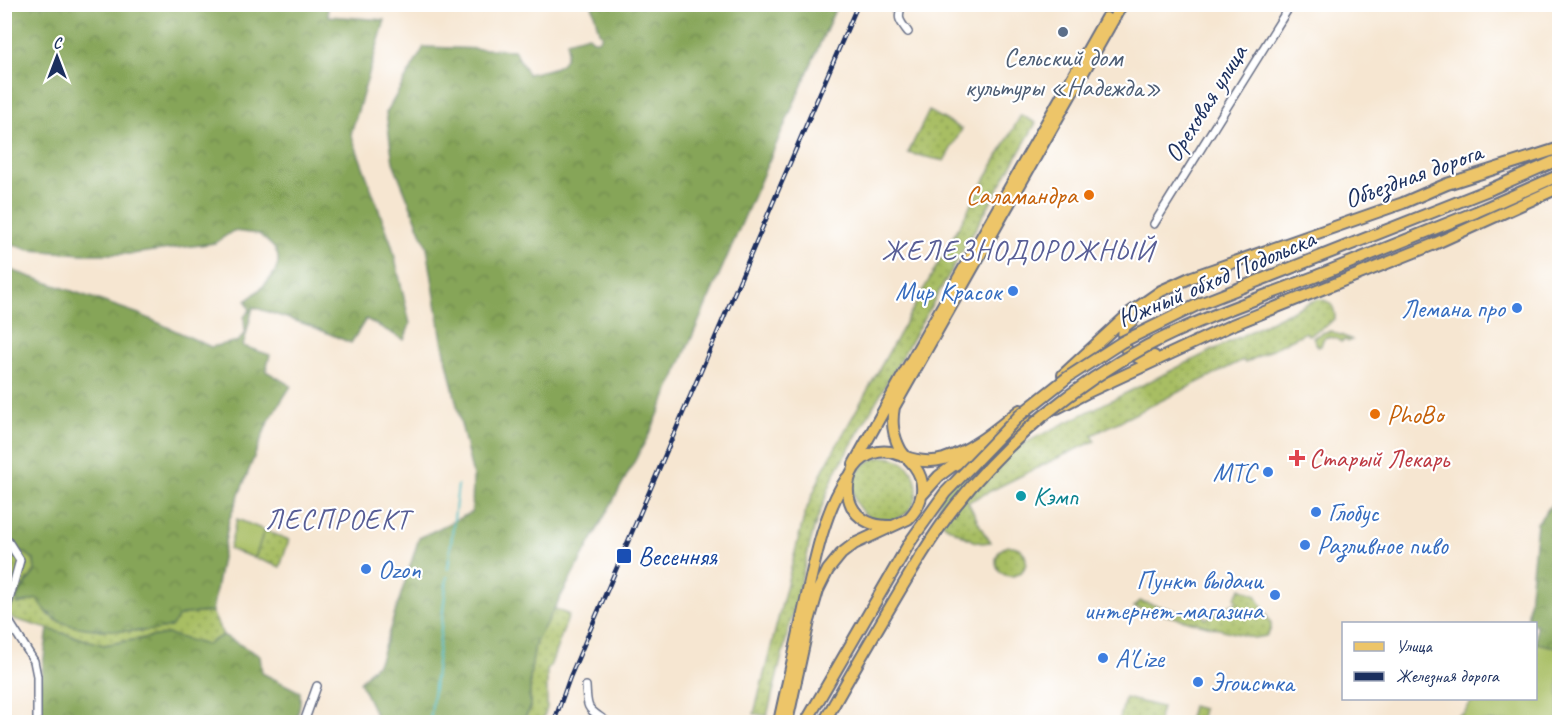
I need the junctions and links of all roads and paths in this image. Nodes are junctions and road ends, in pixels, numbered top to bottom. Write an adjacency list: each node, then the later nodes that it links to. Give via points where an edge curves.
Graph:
1 (902, 4): 5 (street, via 899,18)
2 (1114, 4): 14 (main road)
3 (1122, 4): 13 (main road, via 894,407 893,431)
4 (1291, 4): 10 (street, Ореховая улица)
5 (908, 32)
6 (1560, 148): 11 (main road, Объездная дорога, via 1447,184)
7 (1560, 159): 25 (main road, Южный обход Подольска, bridge, via 1197,305 1122,342 1068,377 1020,415 945,493 910,542)
8 (1560, 175): 26 (main road, Южный обход Подольска, bridge, via 1203,319 1146,347 1054,406 988,468 956,505 922,553)
9 (1560, 187): 12 (main road, via 1432,245)
10 (1154, 224)
11 (1223, 265): 12 (main road, via 1162,299 1124,327 1124,346 1144,360); 13 (main road, Объездная дорога, via 1161,291 1131,312 1072,368 984,439 960,453 930,462)
12 (1194, 342): 15 (main road, via 1086,393 979,451 939,476)
13 (905, 457): 14 (main road, via 888,452 870,454); 15 (main road, via 917,470)
14 (851, 472): 16 (main road, via 848,492 855,511 871,524); 23 (main road, via 834,501 818,551)
15 (922, 495): 16 (main road, via 915,512)
16 (891, 526): 24 (main road, via 854,544 828,570 809,621)
17 (4, 535): 20 (street, via 20,560 5,615 34,661)
18 (317, 686): 21 (street)
19 (586, 686): 22 (street, via 587,705)
20 (37, 723)
21 (304, 723)
22 (607, 723)
23 (779, 723)
24 (787, 723)
25 (806, 723)
26 (824, 723)

